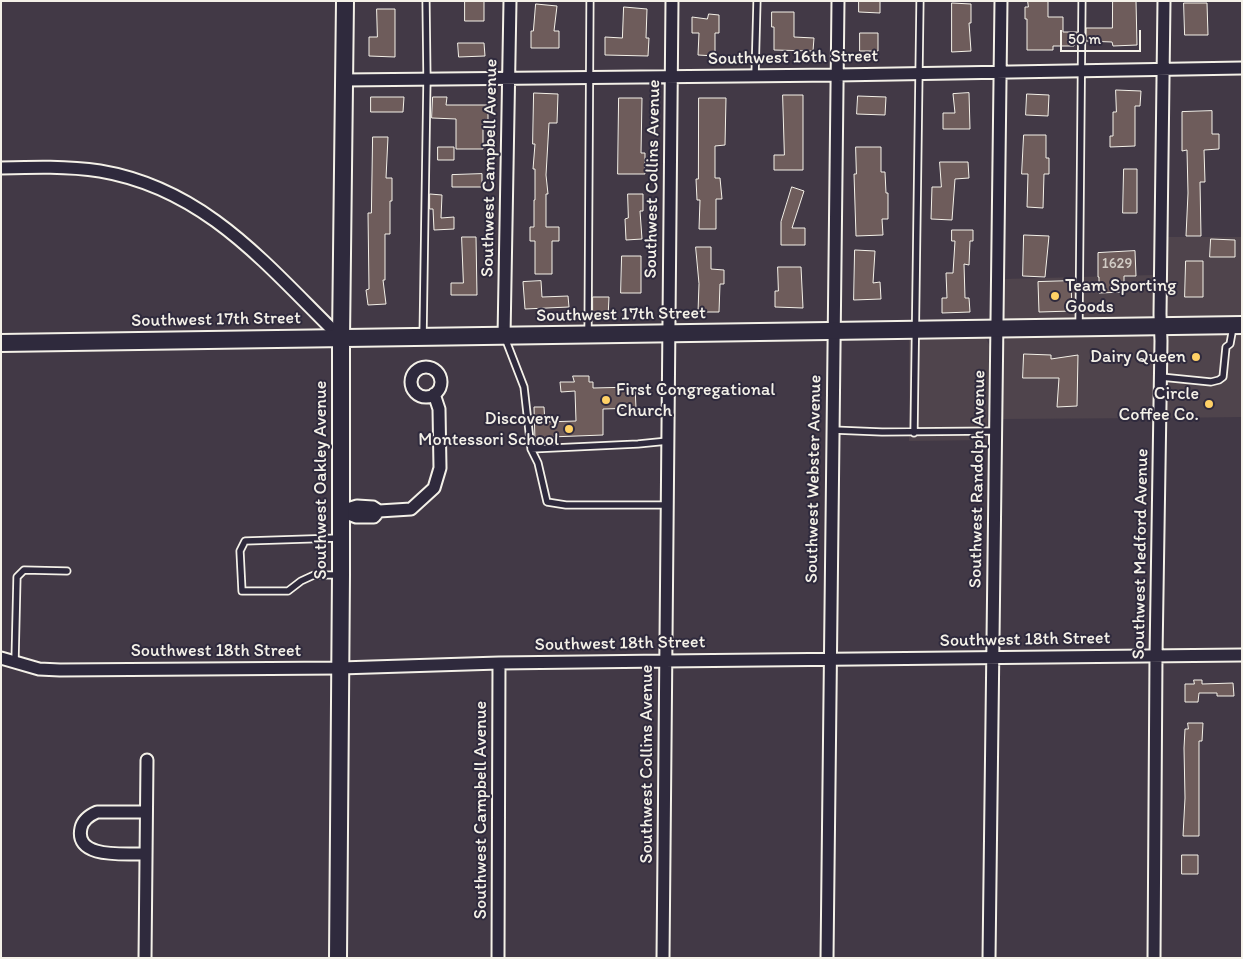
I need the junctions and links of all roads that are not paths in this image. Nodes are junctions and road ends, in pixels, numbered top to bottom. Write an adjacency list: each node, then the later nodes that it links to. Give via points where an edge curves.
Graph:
1 (345, 1): 23 (main road, Southwest Oakley Avenue)
2 (426, 1): 22 (lane)
3 (510, 1): 21 (street, Southwest Campbell Avenue)
4 (590, 1): 18 (lane)
5 (672, 1): 19 (street, Southwest Collins Avenue)
6 (756, 1): 20 (lane)
7 (838, 1): 17 (street, Southwest Webster Avenue)
8 (920, 1): 16 (lane)
9 (1001, 1): 15 (street, Southwest Randolph Avenue)
10 (1082, 1): 14 (lane)
11 (1164, 1): 13 (street, Southwest Medford Avenue)
12 (1242, 68): 13 (street, Southwest 16th Street)
13 (1163, 69): 14 (street, Southwest 16th Street); 26 (street, Southwest Medford Avenue)
14 (1082, 72): 15 (street, Southwest 16th Street); 27 (lane)
15 (1000, 73): 16 (street, Southwest 16th Street); 28 (street, Southwest Randolph Avenue)
16 (920, 74): 17 (street, Southwest 16th Street); 29 (lane)
17 (837, 75): 20 (street, Southwest 16th Street); 30 (street, Southwest Webster Avenue)
18 (590, 76): 19 (street, Southwest 16th Street); 21 (street, Southwest 16th Street); 32 (lane)
19 (672, 76): 20 (street, Southwest 16th Street); 31 (street, Southwest Collins Avenue)
20 (754, 76)
21 (509, 77): 22 (street, Southwest 16th Street); 33 (street, Southwest Campbell Avenue)
22 (427, 79): 23 (street, Southwest 16th Street); 34 (lane)
23 (344, 80): 35 (main road, Southwest Oakley Avenue)
24 (1, 168): 35 (street, via 100,171 172,194 229,230)
25 (1238, 325): 26 (main road, Southwest 17th Street); 37 (lane, via 1226,347 1223,377 1219,380)
26 (1160, 326): 27 (main road, Southwest 17th Street); 37 (street, Southwest Medford Avenue)
27 (1079, 328): 28 (main road, Southwest 17th Street)
28 (997, 330): 29 (main road, Southwest 17th Street); 40 (street, Southwest Randolph Avenue)
29 (916, 331): 30 (main road, Southwest 17th Street); 41 (lane)
30 (834, 332): 31 (main road, Southwest 17th Street); 39 (street, Southwest Webster Avenue)
31 (669, 334): 32 (main road, Southwest 17th Street); 42 (street, Southwest Collins Avenue)
32 (588, 335): 33 (main road, Southwest 17th Street)
33 (504, 336): 34 (main road, Southwest 17th Street); 43 (lane, via 524,387)
34 (423, 337): 35 (main road, Southwest 17th Street)
35 (340, 338): 36 (main road, Southwest 17th Street); 45 (main road, Southwest Oakley Avenue)
36 (1, 343)
37 (1161, 377): 50 (street, Southwest Medford Avenue)
38 (434, 394): 45 (street, via 439,409 440,468 434,488 411,509 379,511 374,517 356,517)
39 (833, 430): 41 (lane); 53 (street, Southwest Webster Avenue)
40 (996, 431): 41 (lane); 51 (street, Southwest Randolph Avenue)
41 (914, 432)
42 (668, 441): 43 (lane); 44 (street, Southwest Collins Avenue)
43 (530, 449): 44 (lane, via 538,463 547,502)
44 (668, 506): 55 (street, Southwest Collins Avenue)
45 (341, 510): 46 (main road, Southwest Oakley Avenue)
46 (341, 538): 48 (main road, Southwest Oakley Avenue); 48 (lane, via 245,541 240,550 242,591 288,591 314,575)
47 (67, 570): 54 (lane, via 24,570 17,577)
48 (341, 574): 57 (main road, Southwest Oakley Avenue)
49 (1242, 655): 50 (street, Southwest 18th Street)
50 (1156, 656): 51 (street, Southwest 18th Street); 67 (street, Southwest Medford Avenue)
51 (993, 657): 53 (street, Southwest 18th Street); 66 (street, Southwest Randolph Avenue)
52 (1, 658): 54 (street, Southwest 18th Street)
53 (829, 660): 55 (street, Southwest 18th Street); 65 (street, Southwest Webster Avenue)
54 (15, 661): 57 (street, Southwest 18th Street, via 60,670)
55 (665, 661): 56 (street, Southwest 18th Street); 64 (street, Southwest Collins Avenue)
56 (499, 663): 57 (street, Southwest 18th Street); 63 (street, Southwest Campbell Avenue)
57 (340, 668): 62 (main road, Southwest Oakley Avenue)
58 (147, 760): 59 (street)
59 (146, 812): 60 (street); 60 (street, via 97,812 83,823 81,835 86,846 97,852)
60 (146, 854): 61 (street)
61 (145, 958)
62 (338, 958)
63 (498, 958)
64 (663, 958)
65 (827, 958)
66 (989, 958)
67 (1154, 958)

